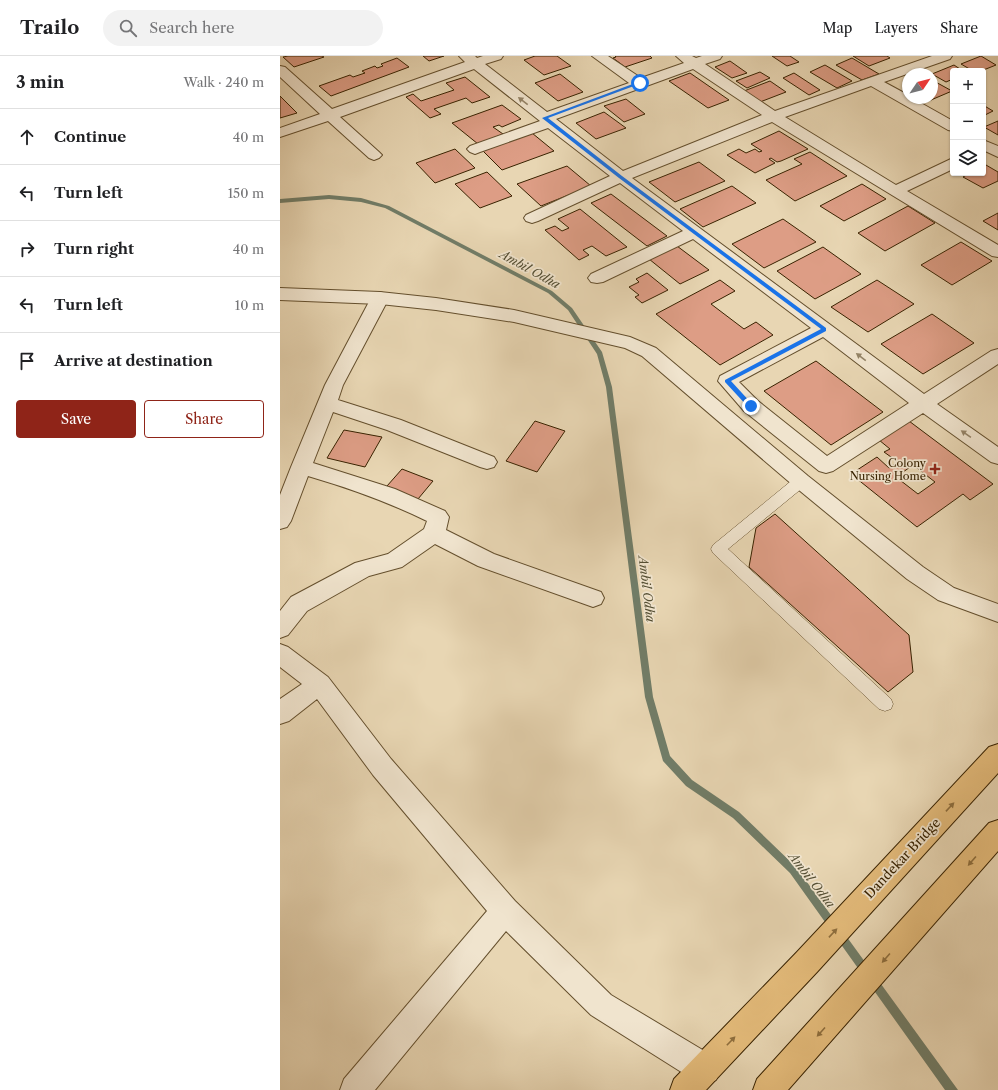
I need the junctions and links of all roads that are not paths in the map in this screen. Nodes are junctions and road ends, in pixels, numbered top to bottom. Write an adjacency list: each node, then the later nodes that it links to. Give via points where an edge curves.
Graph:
1 (496, 56): 6 (street)
2 (599, 56): 10 (street)
3 (715, 56): 7 (street)
4 (945, 56): 5 (street)
5 (921, 59): 9 (street)
6 (471, 60): 11 (street); 13 (street, one-way to 6)
7 (689, 60): 10 (street); 12 (street)
8 (280, 70): 11 (street)
9 (874, 82): 12 (street); 14 (street)
10 (640, 83): 13 (street)
11 (330, 115): 15 (street); 17 (street)
12 (773, 116): 19 (street); 20 (street)
13 (547, 120): 16 (street); 19 (street)
14 (950, 125)
15 (280, 133)
16 (475, 149)
17 (374, 154)
18 (950, 164): 20 (street)
19 (620, 177): 21 (street); 22 (street)
20 (895, 191): 23 (street)
21 (532, 218)
22 (694, 232): 24 (street); 27 (street)
23 (998, 252)
24 (597, 278)
25 (280, 294): 26 (street)
26 (380, 298): 29 (street); 34 (street, via 514,316 630,342 649,352)
27 (824, 329): 30 (street, one-way to 27); 30 (street, via 727,381 751,406 826,466)
28 (998, 355): 30 (street)
29 (327, 403): 32 (street, via 394,425); 33 (street)
30 (924, 404): 31 (street, one-way to 30)
31 (998, 457)
32 (486, 462)
33 (302, 467): 35 (street); 36 (street, via 410,503 438,517)
34 (801, 481): 38 (street, via 915,573 940,590); 42 (lane, via 718,549)
35 (280, 521)
36 (434, 534): 37 (street, via 486,560); 39 (street, via 394,561 363,569 299,604)
37 (593, 598)
38 (998, 613)
39 (280, 628)
40 (280, 654): 41 (street)
41 (320, 684): 43 (street); 46 (street, via 382,767)
42 (885, 704)
43 (280, 713)
44 (998, 755): 47 (main road, Dandekar Bridge, one-way to 44, via 807,962)
45 (998, 832): 50 (main road, one-way to 50)
46 (505, 911): 47 (street, via 601,1005); 48 (street)
47 (705, 1068): 49 (main road, Dandekar Bridge)
48 (355, 1090)
49 (684, 1090)
50 (768, 1090)

